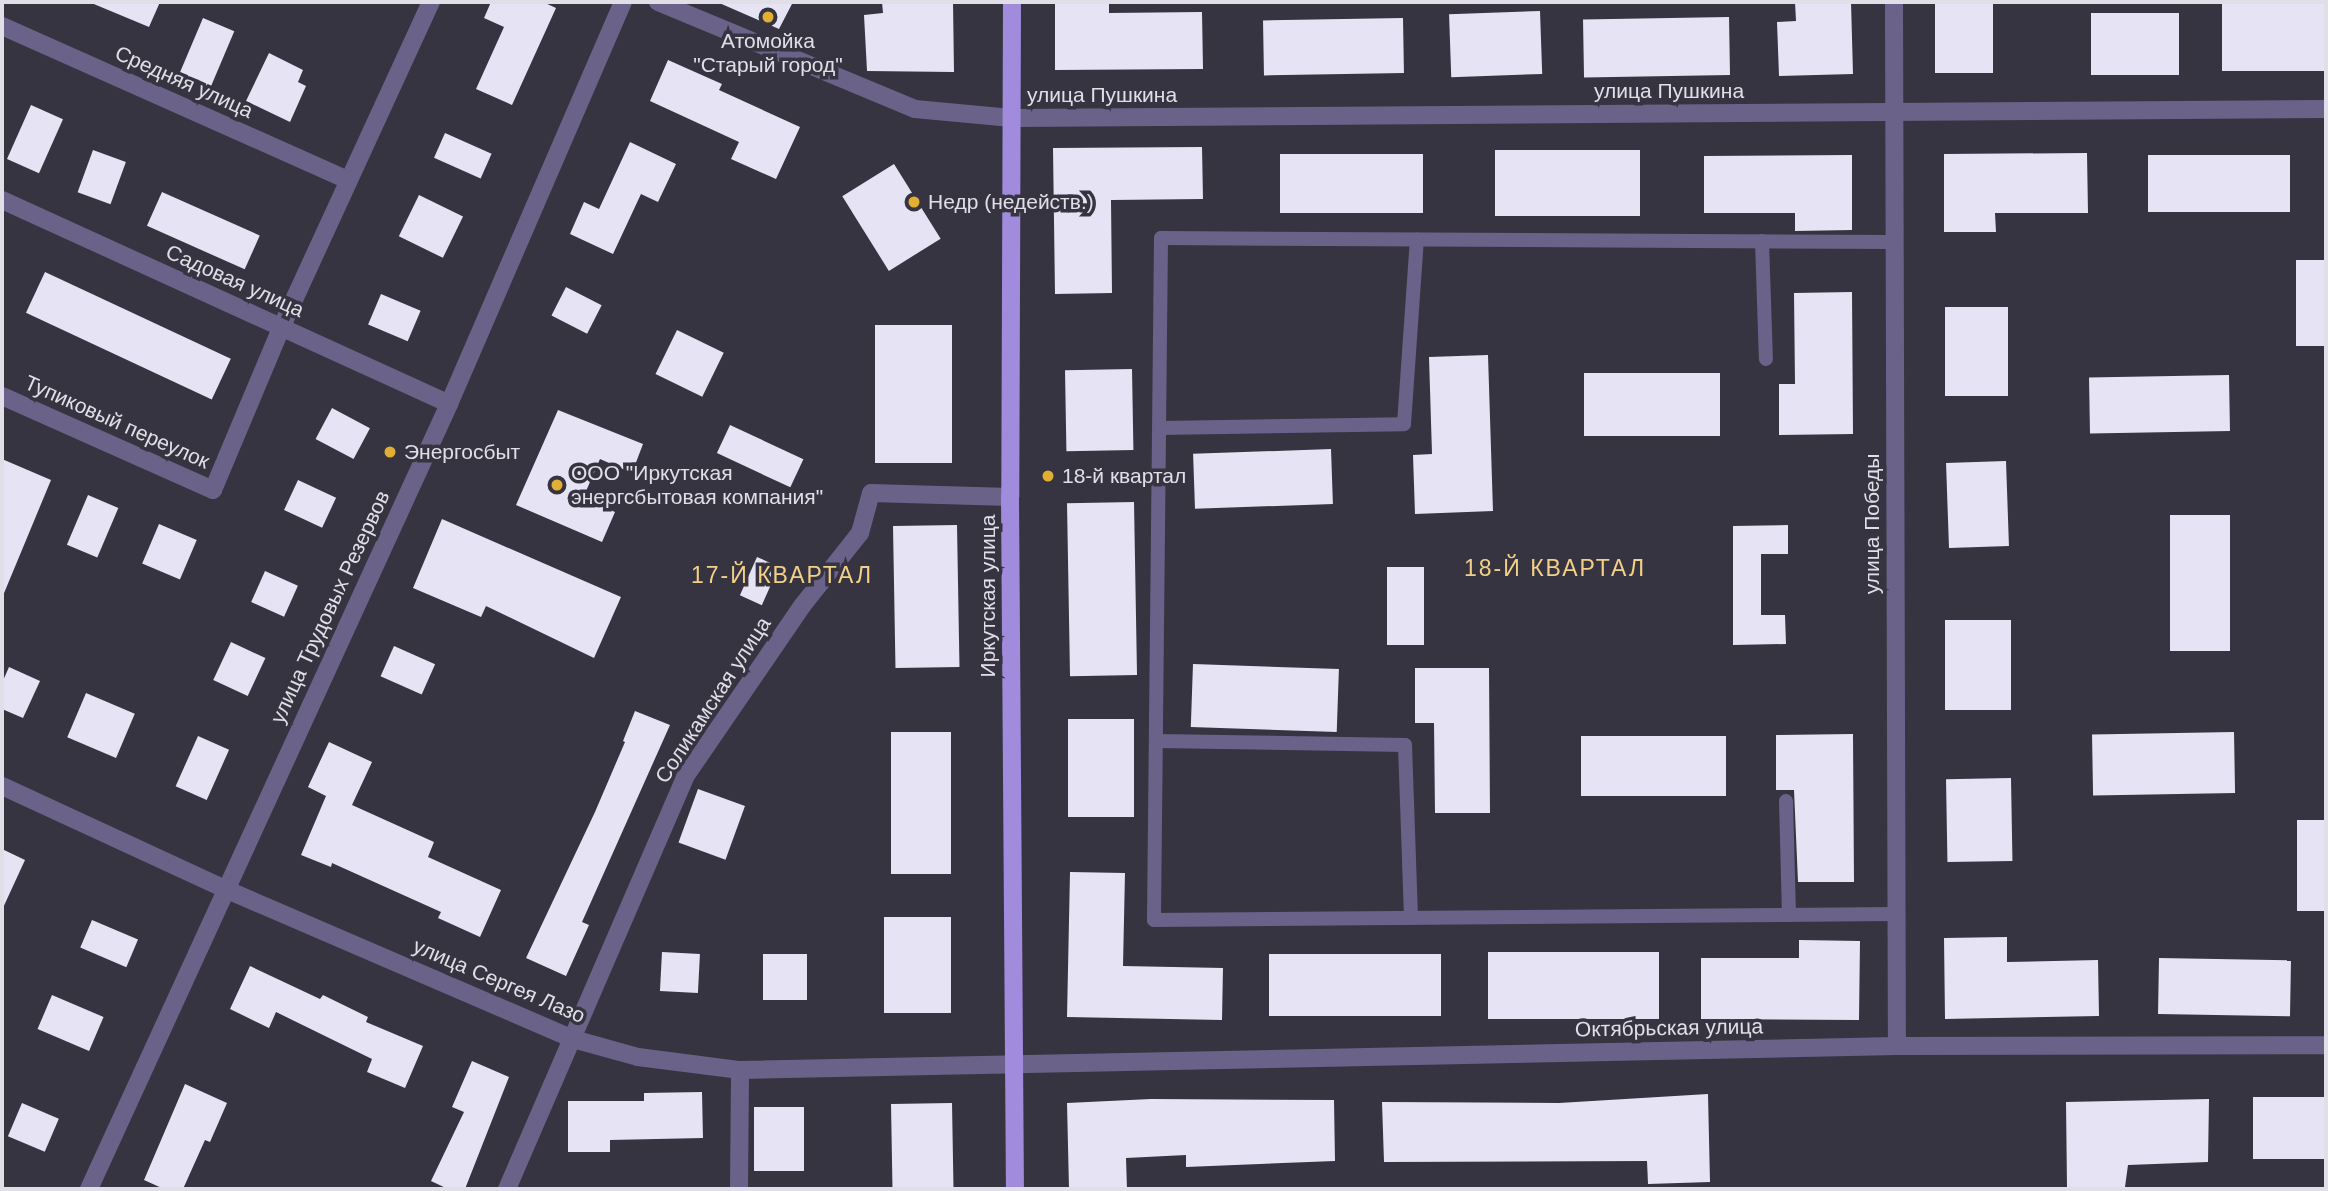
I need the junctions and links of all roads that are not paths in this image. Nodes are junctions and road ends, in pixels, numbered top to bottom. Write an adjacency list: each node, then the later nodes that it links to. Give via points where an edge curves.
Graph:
1 (431, 2): 10 (street)
2 (623, 2): 18 (street, улица Трудовых Резервов)
3 (658, 2): 9 (street, улица Пушкина, via 915,109)
4 (1012, 2): 9 (main road, Иркутская улица)
5 (1894, 2): 8 (street, улица Победы)
6 (2, 26): 10 (street, Средняя улица)
7 (2326, 109): 8 (street, улица Пушкина)
8 (1892, 112): 9 (street, улица Пушкина); 14 (street, улица Победы)
9 (1012, 118): 20 (main road, Иркутская улица)
10 (348, 180): 15 (street)
11 (2, 200): 15 (street, Садовая улица)
12 (1417, 239): 13 (lane); 19 (lane, via 1404,424); 19 (lane, via 1161,238)
13 (1762, 242): 14 (lane); 16 (lane)
14 (1893, 242): 25 (street, улица Победы)
15 (281, 328): 17 (street, Тупиковый переулок, via 213,490); 18 (street, Садовая улица)
16 (1766, 359)
17 (2, 396)
18 (449, 404): 24 (street, улица Трудовых Резервов)
19 (1159, 428): 21 (lane)
20 (1010, 497): 28 (street, Соликамская улица, via 871,493 860,533 802,606 685,777); 31 (main road, Иркутская улица)
21 (1156, 741): 27 (lane, via 1405,745); 27 (lane, via 1154,920)
22 (2, 786): 24 (street, улица Сергея Лазо)
23 (1786, 801): 26 (lane)
24 (225, 889): 28 (street, улица Сергея Лазо); 33 (street, улица Трудовых Резервов)
25 (1896, 914): 26 (lane); 30 (street, улица Победы)
26 (1789, 915): 27 (lane)
27 (1411, 918)
28 (573, 1039): 32 (street, улица Сергея Лазо, via 638,1057); 34 (street, Соликамская улица)
29 (2326, 1045): 30 (street, Октябрьская улица)
30 (1897, 1046): 31 (street, Октябрьская улица)
31 (1013, 1062): 32 (street, улица Сергея Лазо); 36 (main road, Иркутская улица)
32 (740, 1070): 35 (street)
33 (89, 1189)
34 (507, 1189)
35 (739, 1189)
36 (1015, 1189)

